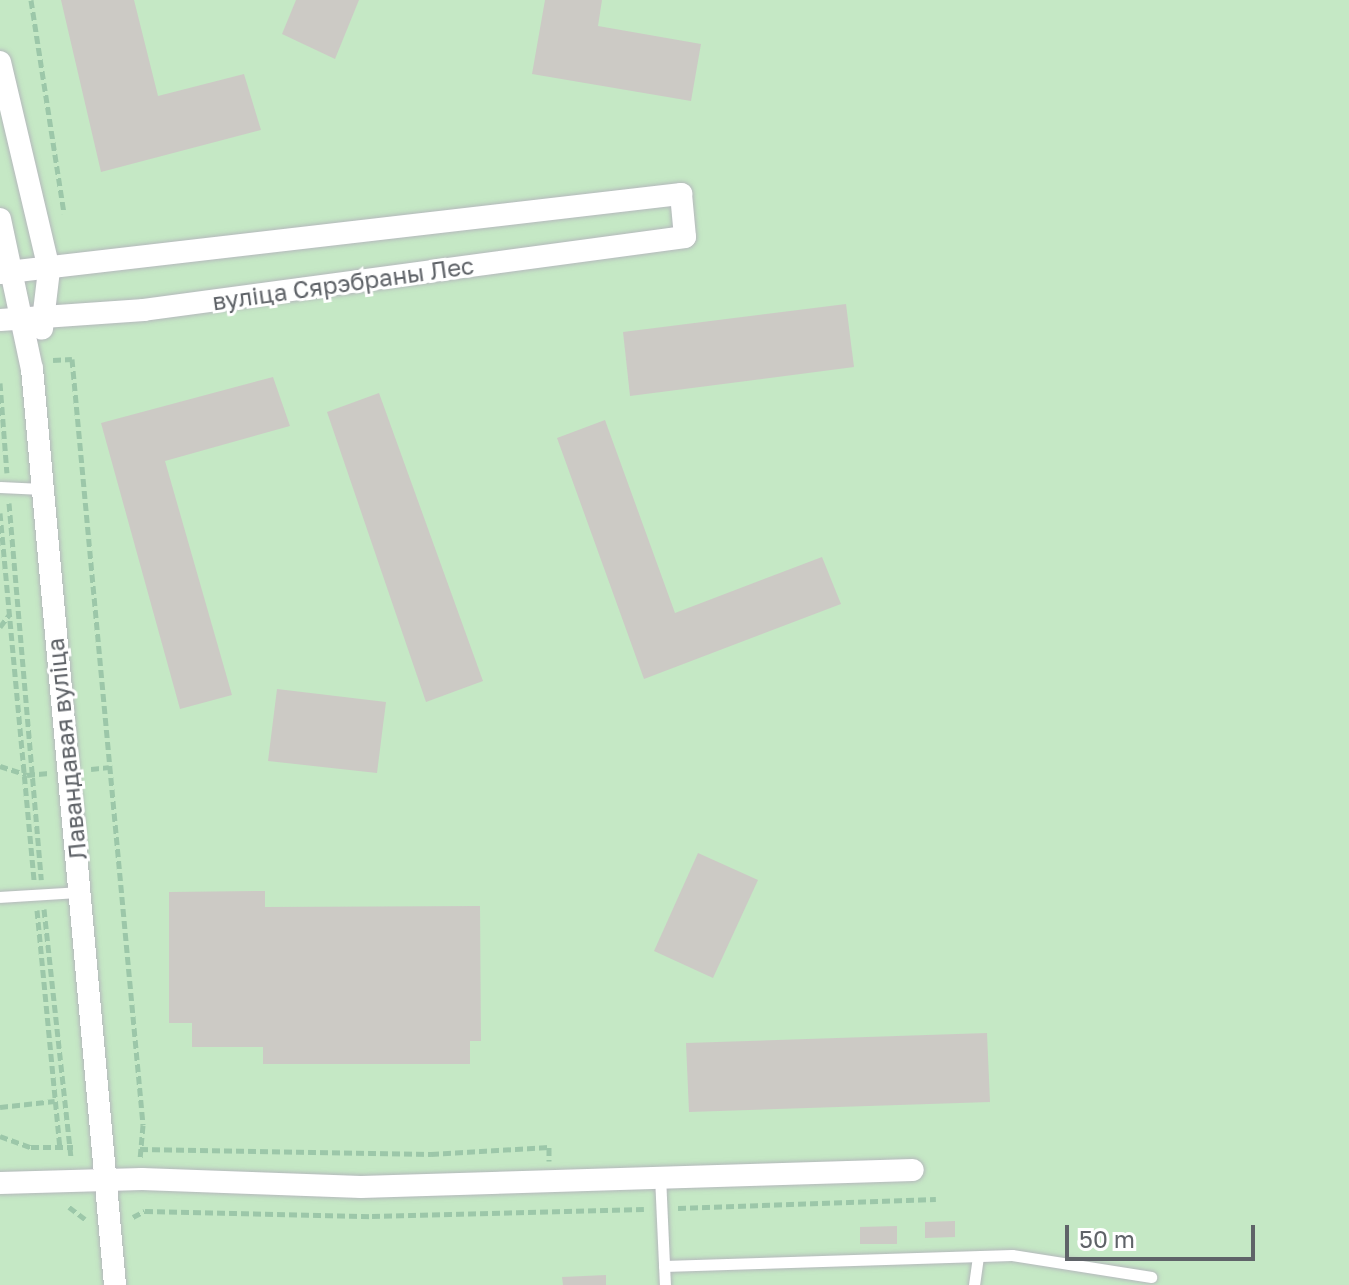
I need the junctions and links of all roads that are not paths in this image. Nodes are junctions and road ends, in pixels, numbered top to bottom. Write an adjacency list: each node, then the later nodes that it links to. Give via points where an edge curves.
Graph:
1 (0, 62): 3 (street)
2 (0, 219): 4 (street)
3 (49, 270): 4 (street, вуліца Сярэбраны Лес); 5 (street); 5 (street, вуліца Сярэбраны Лес, via 681,194 685,237 144,310)
4 (6, 272): 5 (street)
5 (34, 318): 6 (street, вуліца Сярэбраны Лес); 8 (street, Лавандавая вуліца)
6 (0, 320)
7 (0, 329): 8 (street, via 19,345)
8 (32, 369): 10 (street, Лавандавая вуліца)
9 (4, 488): 10 (lane)
10 (42, 489): 11 (street, Лавандавая вуліца)
11 (80, 892): 12 (lane); 15 (street, Лавандавая вуліца)
12 (0, 897)
13 (913, 1170): 14 (street)
14 (660, 1175): 15 (street, via 361,1187); 18 (lane)
15 (107, 1181): 16 (street); 20 (street, Лавандавая вуліца)
16 (0, 1183)
17 (978, 1257): 18 (lane); 19 (lane, via 1012,1255); 22 (lane)
18 (664, 1266): 21 (lane)
19 (1151, 1277)
20 (115, 1285)
21 (665, 1285)
22 (974, 1285)

